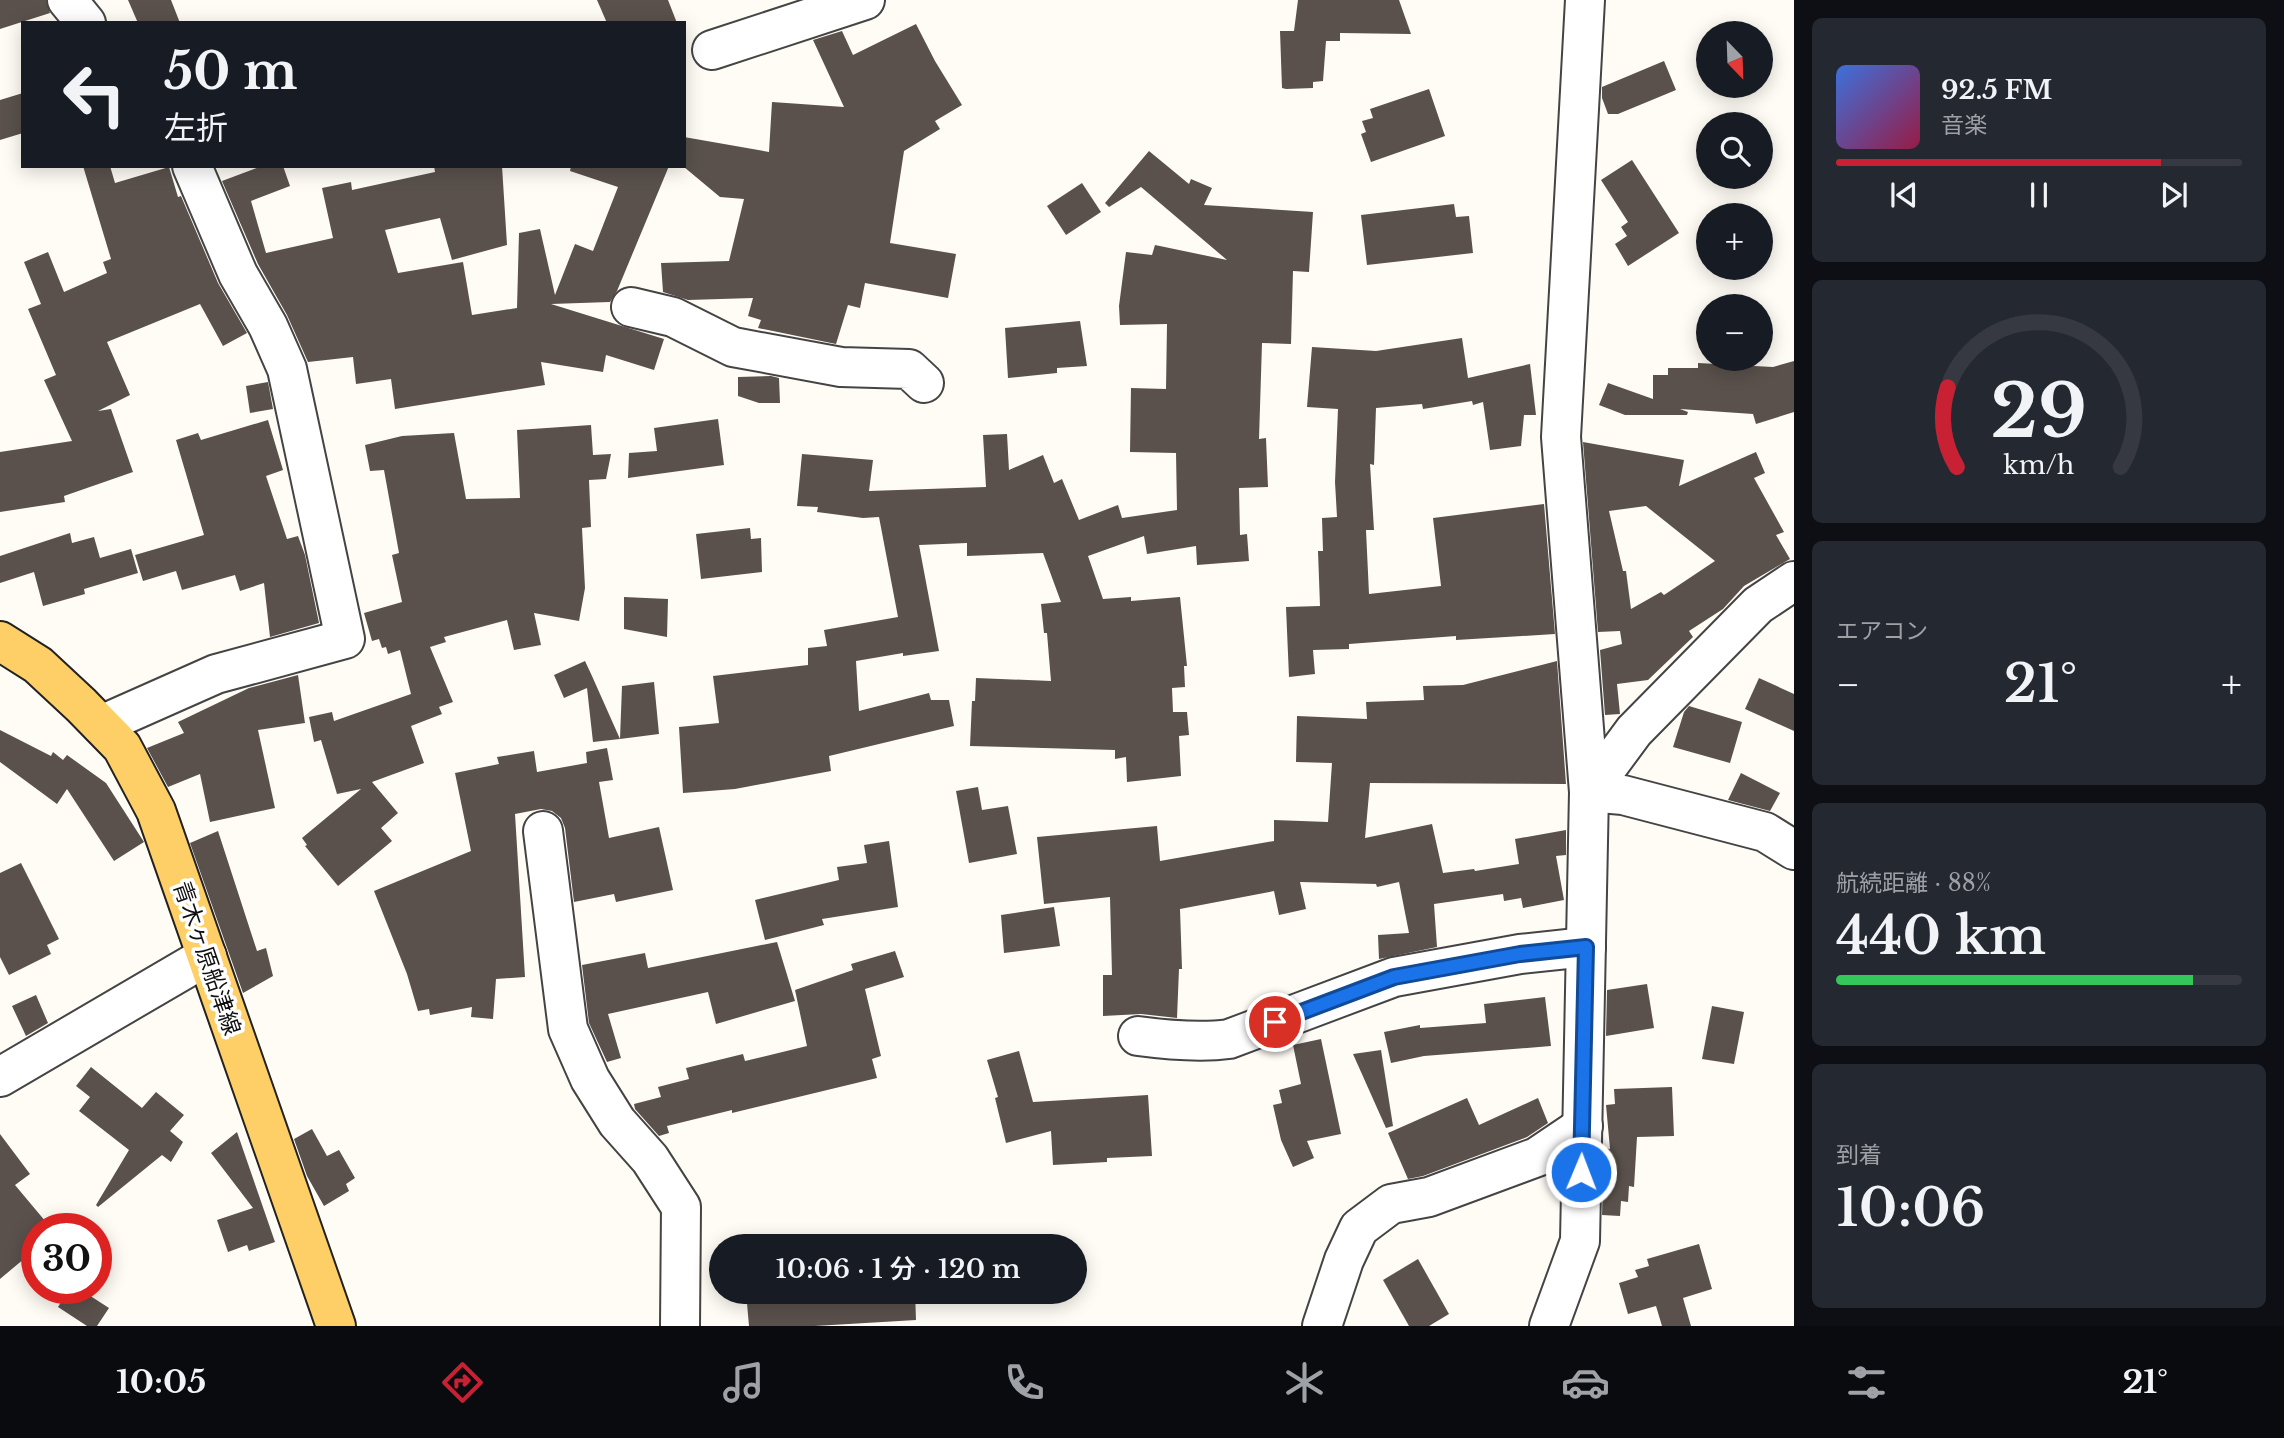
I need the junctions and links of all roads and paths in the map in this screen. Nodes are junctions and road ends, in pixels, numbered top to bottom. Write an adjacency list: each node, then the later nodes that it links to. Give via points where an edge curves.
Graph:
1 (67, 0): 4 (street)
2 (865, 0): 5 (street)
3 (1585, 0): 12 (street, via 1561,437)
4 (84, 21)
5 (712, 50)
6 (193, 168): 11 (street, via 287,369 345,639 216,674)
7 (631, 307): 8 (street, via 673,317 733,347 841,367 909,369)
8 (924, 383)
9 (1794, 581): 12 (street, via 1758,605 1634,731)
10 (0, 641): 11 (main road, 青木ヶ原船津線, via 38,664)
11 (101, 725): 16 (main road, 青木ヶ原船津線, via 122,747 156,811)
12 (1589, 792): 14 (street, via 1623,795 1765,832); 15 (street)
13 (543, 831): 21 (street, via 568,1029 590,1079 617,1122 650,1159 681,1207)
14 (1794, 850)
15 (1586, 947): 17 (street, via 1394,977 1229,1039 1212,1042); 19 (street)
16 (207, 956): 18 (street); 20 (main road, 青木ヶ原船津線)
17 (1138, 1036)
18 (0, 1077)
19 (1583, 1126): 22 (street, via 1538,1157 1429,1197 1391,1204 1359,1228); 23 (street, via 1580,1241)
20 (336, 1326)
21 (680, 1326)
22 (1322, 1326)
23 (1549, 1326)

